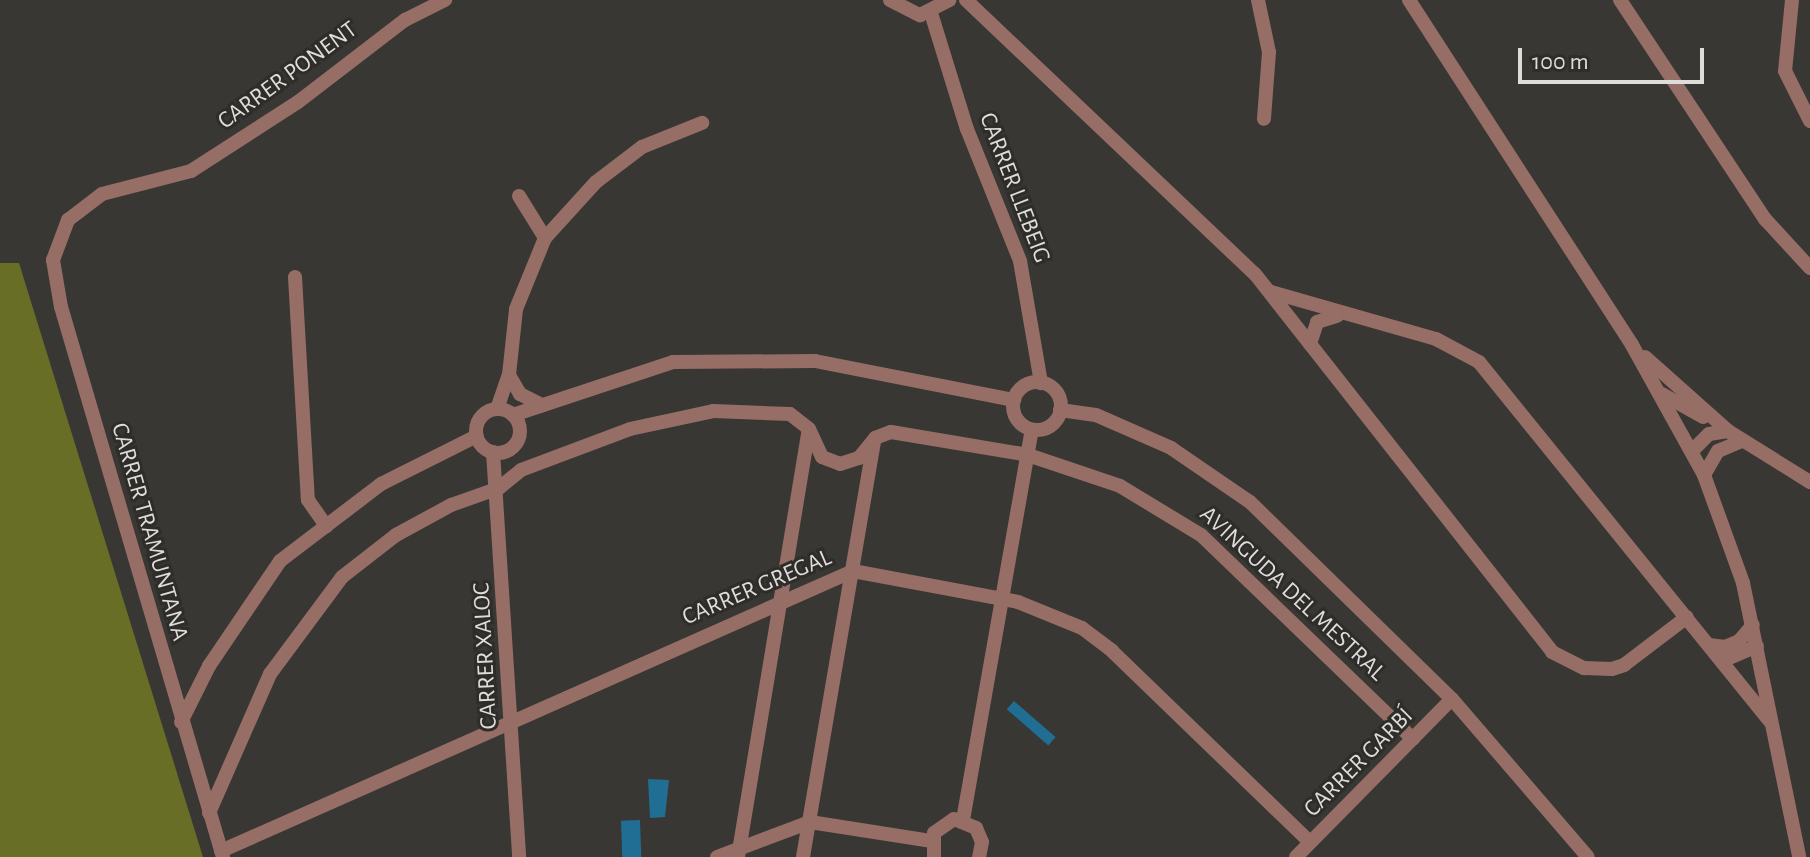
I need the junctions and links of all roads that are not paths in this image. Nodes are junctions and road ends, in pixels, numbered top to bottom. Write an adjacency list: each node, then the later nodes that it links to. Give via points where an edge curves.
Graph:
1 (445, 0): 14 (street, CARRER PONENT, via 391,29 298,102 191,171 102,194)
2 (890, 0): 9 (street, via 908,13)
3 (949, 0): 9 (street)
4 (966, 0): 18 (street)
5 (1258, 0): 10 (street, via 1269,52)
6 (1409, 0): 21 (street)
7 (1620, 0): 16 (street, via 1765,219)
8 (1792, 0): 11 (street, via 1785,71)
9 (931, 13): 23 (street, CARRER LLEBEIG, via 967,129 1020,261)
10 (1264, 119)
11 (1810, 121)
12 (702, 123): 15 (street, via 642,147 596,182)
13 (519, 196): 15 (street)
14 (68, 220): 53 (street, CARRER TRAMUNTANA, via 53,260 61,307)
15 (545, 238): 22 (street, via 516,309)
16 (1810, 268)
17 (295, 277): 42 (street, via 308,500)
18 (1269, 292): 19 (street); 20 (street)
19 (1342, 316): 20 (street, via 1317,322); 46 (street, via 1436,339 1479,362)
20 (1310, 344): 46 (street, via 1552,652 1584,668 1612,669)
21 (1632, 345): 24 (street); 32 (street)
22 (509, 375): 26 (street, via 520,394); 27 (street)
23 (1041, 383): 25 (street, via 1027,384); 28 (street, via 1058,395)
24 (1662, 394): 32 (street); 36 (street)
25 (1014, 400): 26 (street, via 815,361 673,362); 31 (street, via 1019,422)
26 (542, 405): 29 (street)
27 (497, 409): 29 (street); 33 (street, via 480,418)
28 (1060, 410): 31 (street, via 1050,425); 51 (street, AVINGUDA DEL MESTRAL, via 1081,411 1131,429 1231,486)
29 (513, 415): 37 (street, via 519,428 517,442 507,451)
30 (809, 429): 34 (street, via 816,450 840,464 859,458); 41 (street, via 798,417 779,412 713,411 669,419 521,470); 45 (street)
31 (1032, 430): 38 (street)
32 (1728, 431): 35 (street); 36 (street, via 1709,434)
33 (477, 436): 37 (street); 42 (street, via 381,484)
34 (875, 438): 38 (street, AVINGUDA DEL MESTRAL, via 903,433); 43 (street)
35 (1742, 441): 39 (street, via 1718,451); 40 (street)
36 (1692, 451): 39 (street)
37 (493, 452): 41 (street, CARRER XALOC)
38 (1028, 455): 44 (street); 55 (street, AVINGUDA DEL MESTRAL, via 1120,486 1201,535)
39 (1704, 475): 47 (street)
40 (1810, 482)
41 (499, 488): 52 (street, CARRER XALOC); 56 (street, via 451,505 396,535 342,577 270,674)
42 (326, 526): 53 (street, via 280,561 209,666)
43 (853, 571): 44 (street, CARRER GREGAL); 45 (street, CARRER GREGAL); 58 (street)
44 (1003, 599): 57 (street); 60 (street, CARRER GREGAL, via 1050,613 1097,638)
45 (783, 601): 52 (street, CARRER GREGAL); 61 (street)
46 (1687, 617): 48 (street)
47 (1753, 625): 48 (street, via 1739,641 1725,647); 49 (street)
48 (1709, 645): 50 (street)
49 (1757, 646): 50 (street); 54 (street)
50 (1722, 661): 54 (street)
51 (1452, 699): 55 (street, CARRER GARBÍ); 69 (street, AVINGUDA DEL MESTRAL)
52 (512, 718): 62 (street, CARRER GREGAL); 63 (street, CARRER XALOC)
53 (181, 722): 56 (street, CARRER TRAMUNTANA)
54 (1773, 725): 70 (street)
55 (1413, 739): 60 (street, CARRER GARBÍ)
56 (209, 813): 62 (street, CARRER TRAMUNTANA)
57 (963, 820): 59 (street, via 946,821); 67 (street, via 980,835)
58 (810, 822): 59 (street); 61 (street); 65 (street)
59 (931, 841): 66 (street)
60 (1310, 842): 68 (street, CARRER GARBÍ)
61 (739, 851): 64 (street)
62 (222, 854)
63 (519, 857)
64 (717, 857)
65 (803, 857)
66 (934, 857)
67 (979, 857)
68 (1296, 857)
69 (1588, 857)
70 (1799, 857)

